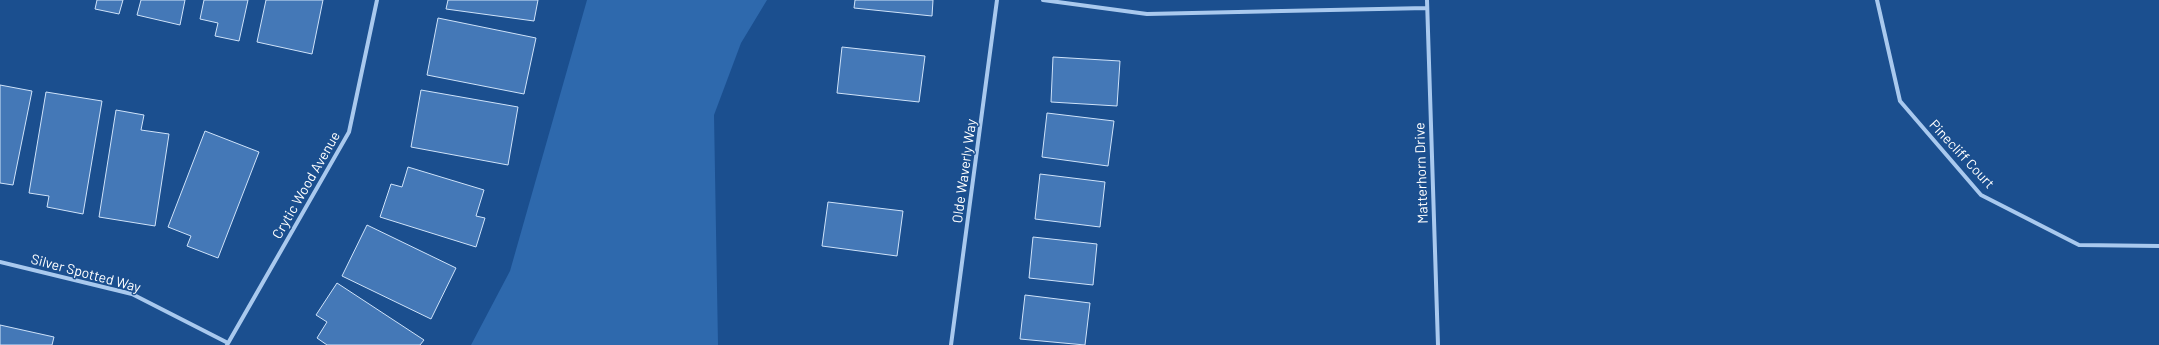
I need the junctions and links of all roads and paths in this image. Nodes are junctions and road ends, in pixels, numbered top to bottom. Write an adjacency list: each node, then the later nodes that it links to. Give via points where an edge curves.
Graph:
1 (377, 0): 9 (street, Crytic Wood Avenue, via 349,132)
2 (998, 0): 10 (street, Olde Waverly Way)
3 (1043, 0): 6 (street, via 1147,14)
4 (1427, 0): 6 (street, Matterhorn Drive)
5 (1877, 0): 7 (street, Pinecliff Court, via 1900,100 1981,195 2079,245)
6 (1427, 8): 11 (street, Matterhorn Drive)
7 (2159, 246)
8 (0, 262): 9 (street, Silver Spotted Way, via 132,294)
9 (227, 344)
10 (951, 345)
11 (1438, 345)

